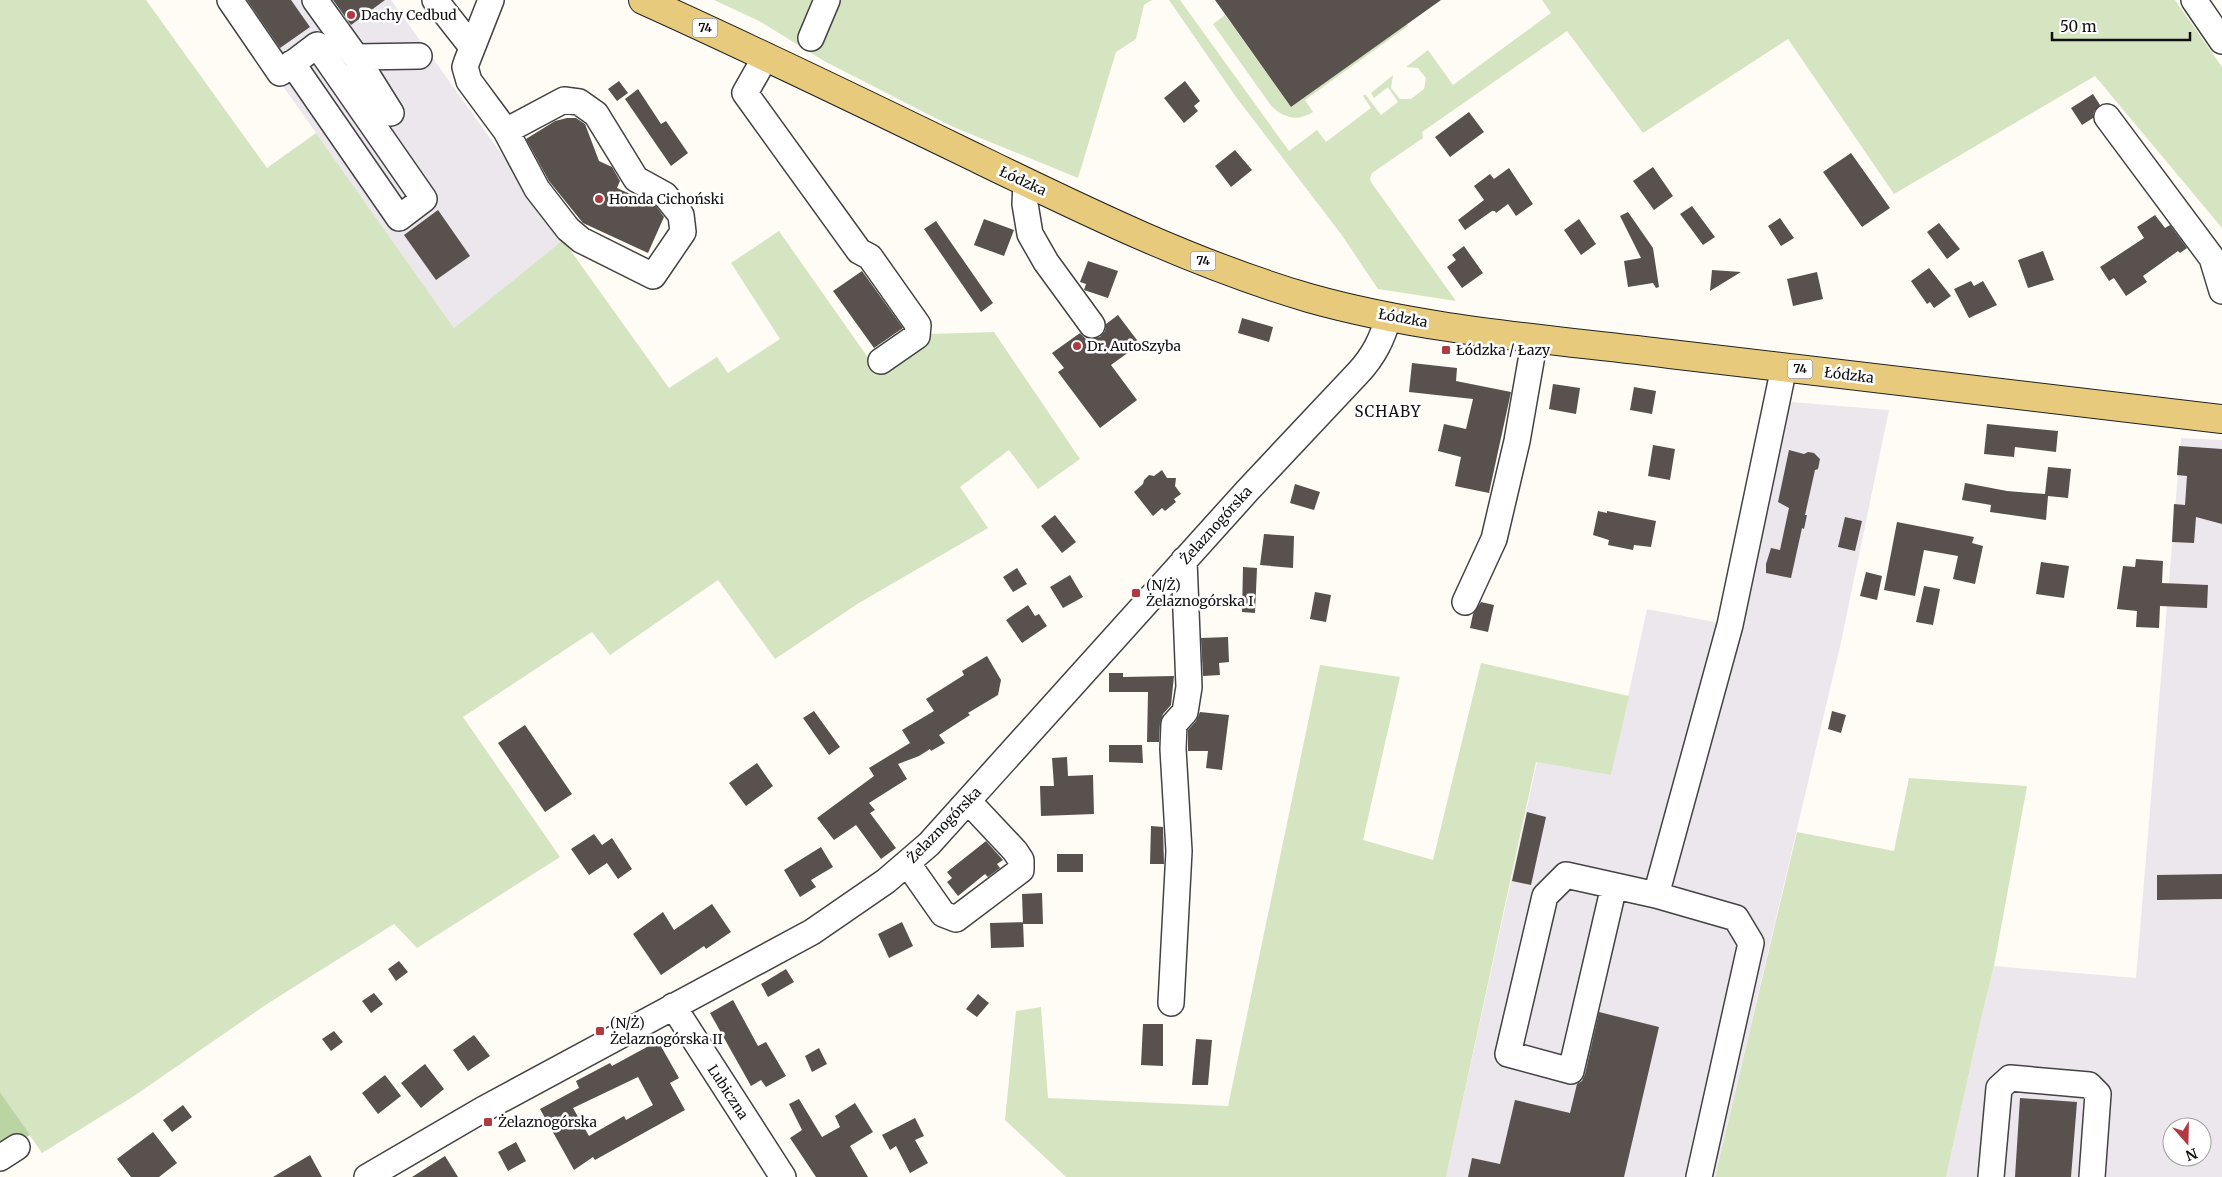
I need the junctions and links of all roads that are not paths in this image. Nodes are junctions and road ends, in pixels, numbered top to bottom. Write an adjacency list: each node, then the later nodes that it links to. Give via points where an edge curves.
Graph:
1 (230, 0): 14 (street, via 280,73)
2 (315, 0): 13 (street)
3 (435, 0): 10 (street)
4 (491, 0): 10 (street)
5 (643, 0): 12 (main road, Łódzka / 74)
6 (827, 0): 8 (street)
7 (2194, 0): 9 (street)
8 (811, 38)
9 (2222, 41)
10 (472, 47): 17 (street, via 465,67 469,82)
11 (419, 56): 13 (street)
12 (766, 56): 18 (main road, Łódzka / 74); 23 (street, via 745,93 859,251 870,257 918,325 917,336)
13 (367, 58): 15 (street)
14 (292, 63): 14 (street, via 317,44 424,199 399,218)
15 (394, 105)
16 (2107, 117): 19 (street, via 2212,258)
17 (506, 131): 17 (street, via 564,100 579,102 596,114 636,179 665,195 681,215 683,232 653,276 581,240 568,229 537,189)
18 (1026, 182): 20 (main road, Łódzka / 74, via 1217,267 1308,297); 21 (street, via 1025,204 1030,234 1046,262)
19 (2222, 291)
20 (1389, 316): 22 (main road, Łódzka / 74); 26 (street, Żelaznogórska, via 1371,359)
21 (1092, 325)
22 (1535, 338): 24 (main road, Łódzka / 74); 27 (street, via 1517,442 1494,539)
23 (881, 361)
24 (1784, 367): 25 (main road, Łódzka / 74); 31 (street, via 1730,625)
25 (2222, 419)
26 (1184, 560): 28 (street, Żelaznogórska); 32 (street, via 1189,687 1185,712 1174,724 1180,851)
27 (1465, 602)
28 (968, 801): 29 (street, Żelaznogórska); 29 (street, via 1015,850 1021,860 1021,870 956,918 943,914)
29 (908, 864): 33 (street, Żelaznogórska, via 832,919)
30 (1614, 886): 30 (street, via 1566,875 1545,896 1508,1054 1571,1071); 31 (street)
31 (1656, 895): 36 (street, via 1736,918 1751,943)
32 (1171, 1003)
33 (673, 1006): 34 (street, Żelaznogórska); 35 (street, Lubiczna)
34 (367, 1177)
35 (783, 1177)
36 (1698, 1177)
37 (1991, 1177): 38 (street, via 1999,1088 2010,1078 2089,1085 2098,1094)
38 (2092, 1177)

